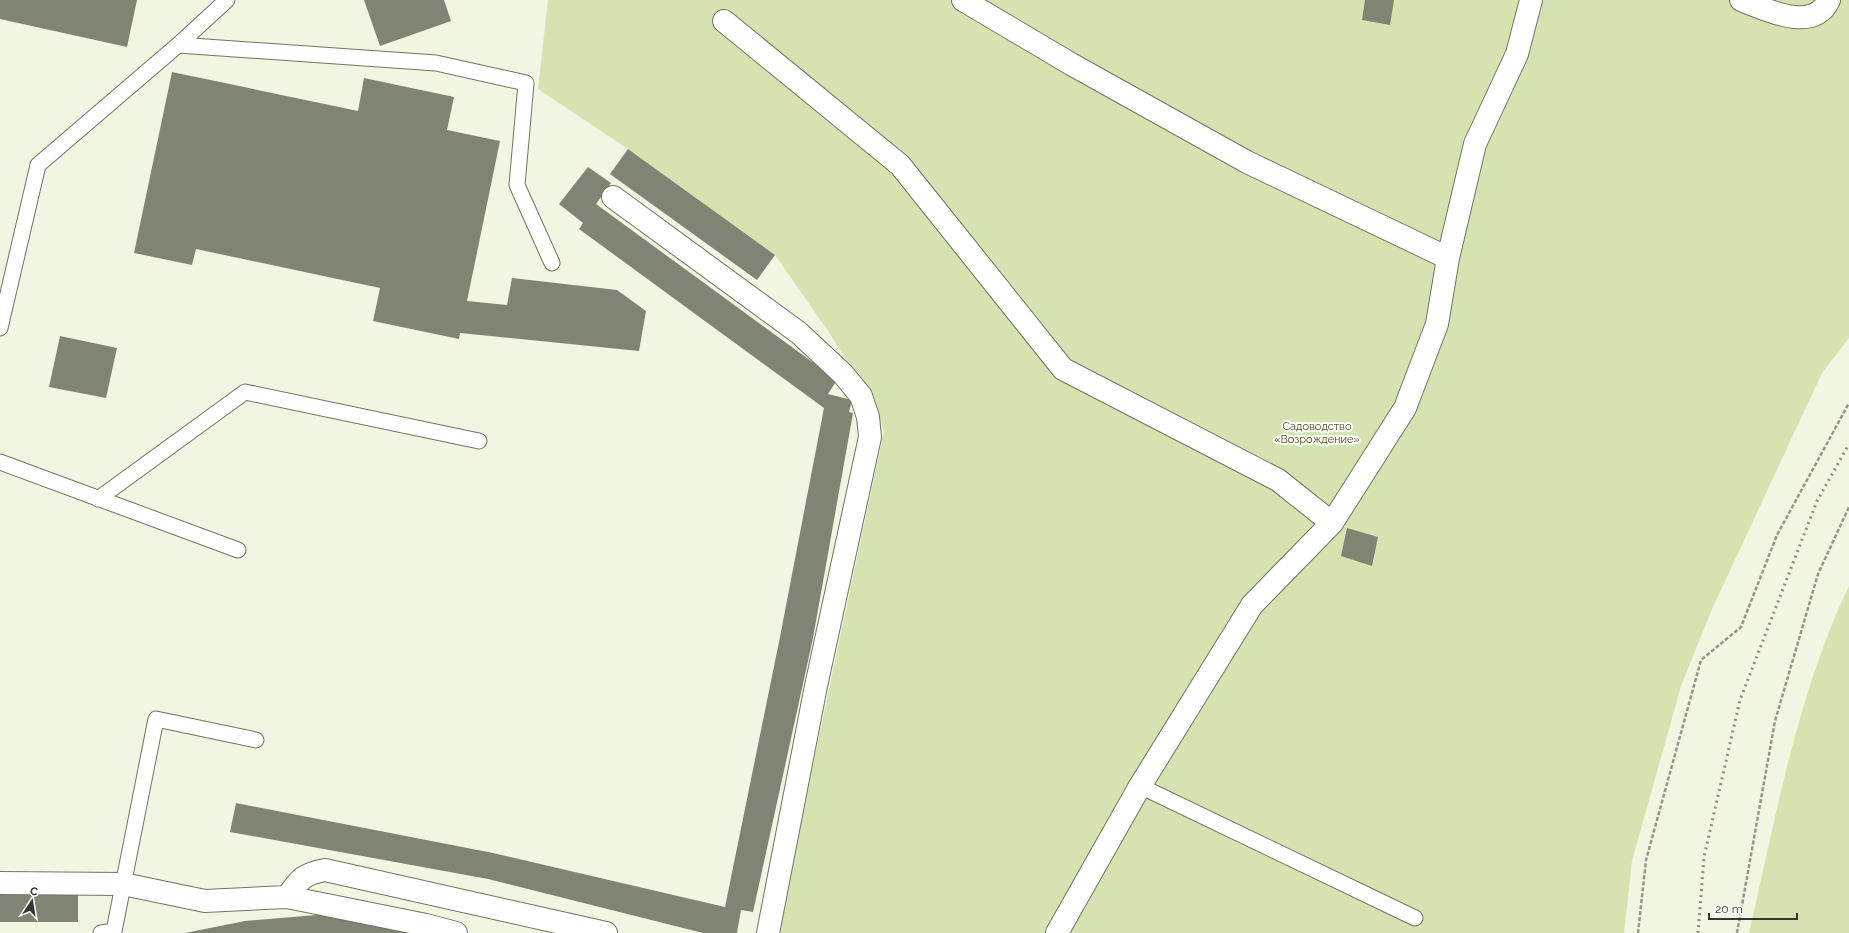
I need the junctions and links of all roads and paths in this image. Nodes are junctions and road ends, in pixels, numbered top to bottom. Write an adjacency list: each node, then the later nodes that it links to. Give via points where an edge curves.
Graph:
1 (227, 0): 7 (lane)
2 (962, 0): 9 (street, via 1247,162)
3 (1531, 0): 9 (street, via 1517,54 1475,144)
4 (1741, 0): 5 (street, via 1783,16 1800,18 1816,15)
5 (1829, 0)
6 (724, 21): 17 (street, via 900,165 1063,369 1278,480)
7 (178, 45): 10 (lane, via 436,63 526,83 517,185); 11 (lane, via 38,165)
8 (612, 197): 28 (street, via 799,333 843,374 861,396 868,417 870,438 816,686)
9 (1448, 258): 17 (street, via 1437,324 1405,408)
10 (552, 263)
11 (0, 328)
12 (1849, 403): 30 (path, via 1778,535 1741,627 1702,660 1646,860)
13 (479, 441): 15 (lane, via 245,392)
14 (0, 462): 15 (lane)
15 (98, 499): 18 (lane)
16 (1849, 507): 31 (path, via 1818,574 1775,720)
17 (1332, 523): 20 (street, via 1252,605)
18 (238, 550)
19 (256, 740): 22 (lane, via 156,719)
20 (1140, 786): 24 (lane); 29 (street)
21 (0, 883): 22 (street)
22 (123, 884): 23 (street, via 205,901); 25 (lane, via 114,931)
23 (287, 897): 26 (street); 27 (street, via 301,878 310,872 325,870)
24 (1415, 918)
25 (101, 933)
26 (456, 933)
27 (606, 933)
28 (768, 933)
29 (1057, 933)
30 (1638, 933)
31 (1737, 933)

